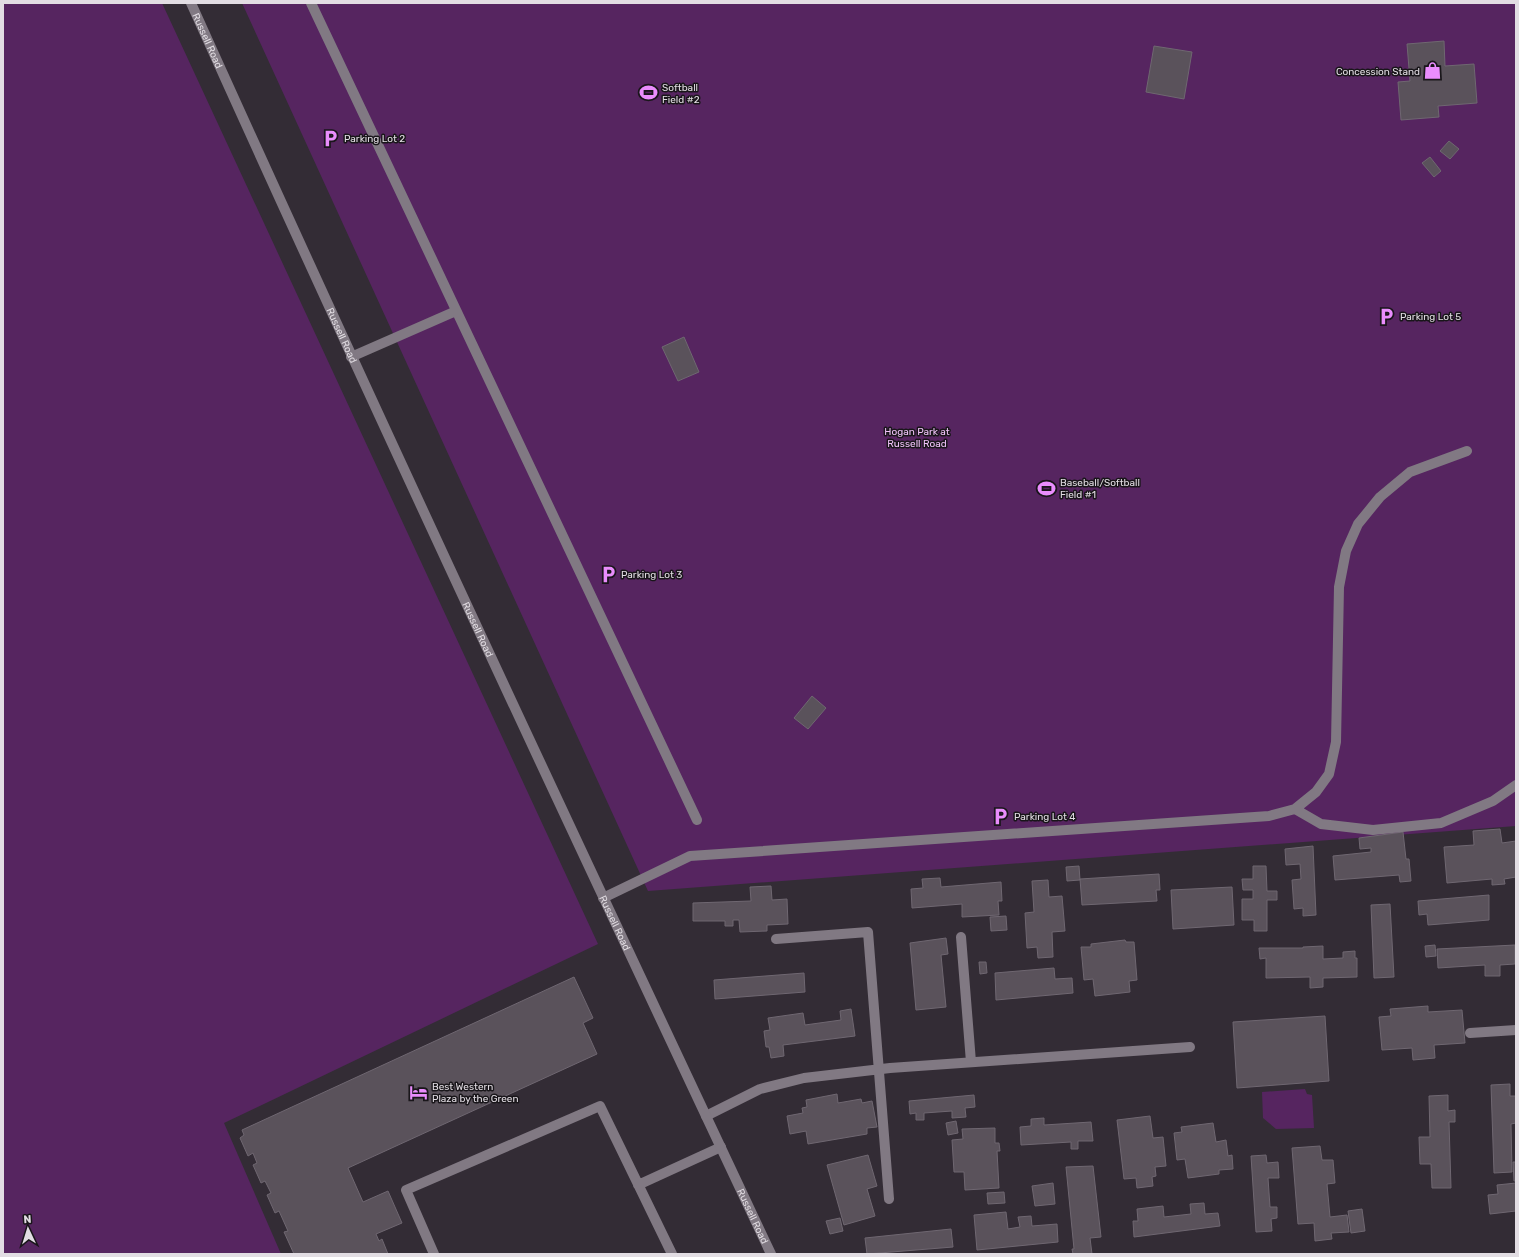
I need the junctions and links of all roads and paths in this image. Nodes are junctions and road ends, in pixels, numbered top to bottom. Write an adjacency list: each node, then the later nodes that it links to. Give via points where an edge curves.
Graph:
1 (191, 3): 4 (street, Russell Road)
2 (311, 3): 3 (street)
3 (456, 311): 4 (street); 8 (street)
4 (351, 357): 9 (street, Russell Road)
5 (1467, 451): 7 (street, via 1410,472 1380,497 1358,524 1346,551 1339,587 1336,742 1329,774 1316,792)
6 (1516, 785): 7 (street, via 1493,801 1441,823 1373,830 1321,824)
7 (1295, 808): 9 (street, via 1269,816 690,856)
8 (697, 820)
9 (603, 898): 17 (street, Russell Road)
10 (961, 937): 15 (street)
11 (776, 939): 16 (street, via 868,932)
12 (1516, 1030): 13 (street)
13 (1470, 1033)
14 (1190, 1047): 15 (street)
15 (971, 1062): 16 (street)
16 (879, 1069): 17 (street, via 804,1078 767,1088); 20 (street)
17 (706, 1116): 18 (street, Russell Road)
18 (721, 1147): 19 (street); 23 (street, Russell Road)
19 (638, 1184): 21 (street, via 600,1106 406,1190); 22 (street)
20 (889, 1199)
21 (434, 1254)
22 (672, 1254)
23 (771, 1254)

